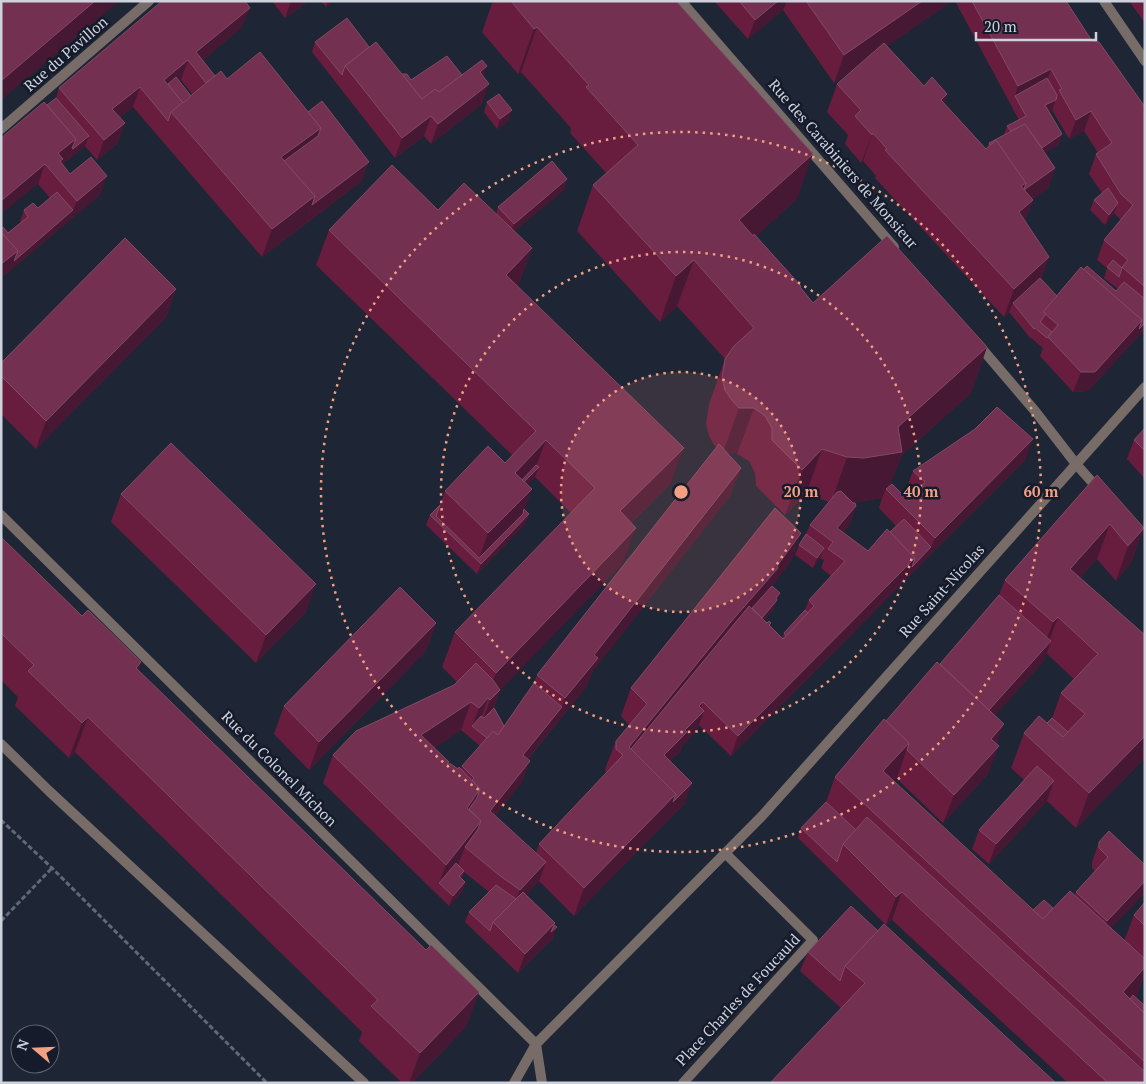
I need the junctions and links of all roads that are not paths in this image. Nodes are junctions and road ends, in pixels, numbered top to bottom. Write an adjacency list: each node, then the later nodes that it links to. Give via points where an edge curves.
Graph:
1 (149, 1): 5 (street, Rue du Pavillon)
2 (681, 1): 6 (street, Rue des Carabiniers de Monsieur)
3 (1104, 1): 4 (street)
4 (1145, 61)
5 (1, 128)
6 (898, 252)
7 (970, 335): 9 (street)
8 (1145, 387): 9 (street, Rue Saint-Nicolas)
9 (1076, 464): 10 (street); 13 (street, Rue Saint-Nicolas, via 762,816)
10 (1106, 496)
11 (1, 515): 14 (street, Rue du Colonel Michon)
12 (1, 744): 15 (street)
13 (725, 853): 14 (street); 18 (street, Place Charles de Foucauld, via 813,940)
14 (536, 1044): 16 (street); 17 (street)
15 (364, 1083)
16 (514, 1083)
17 (542, 1083)
18 (683, 1083)

